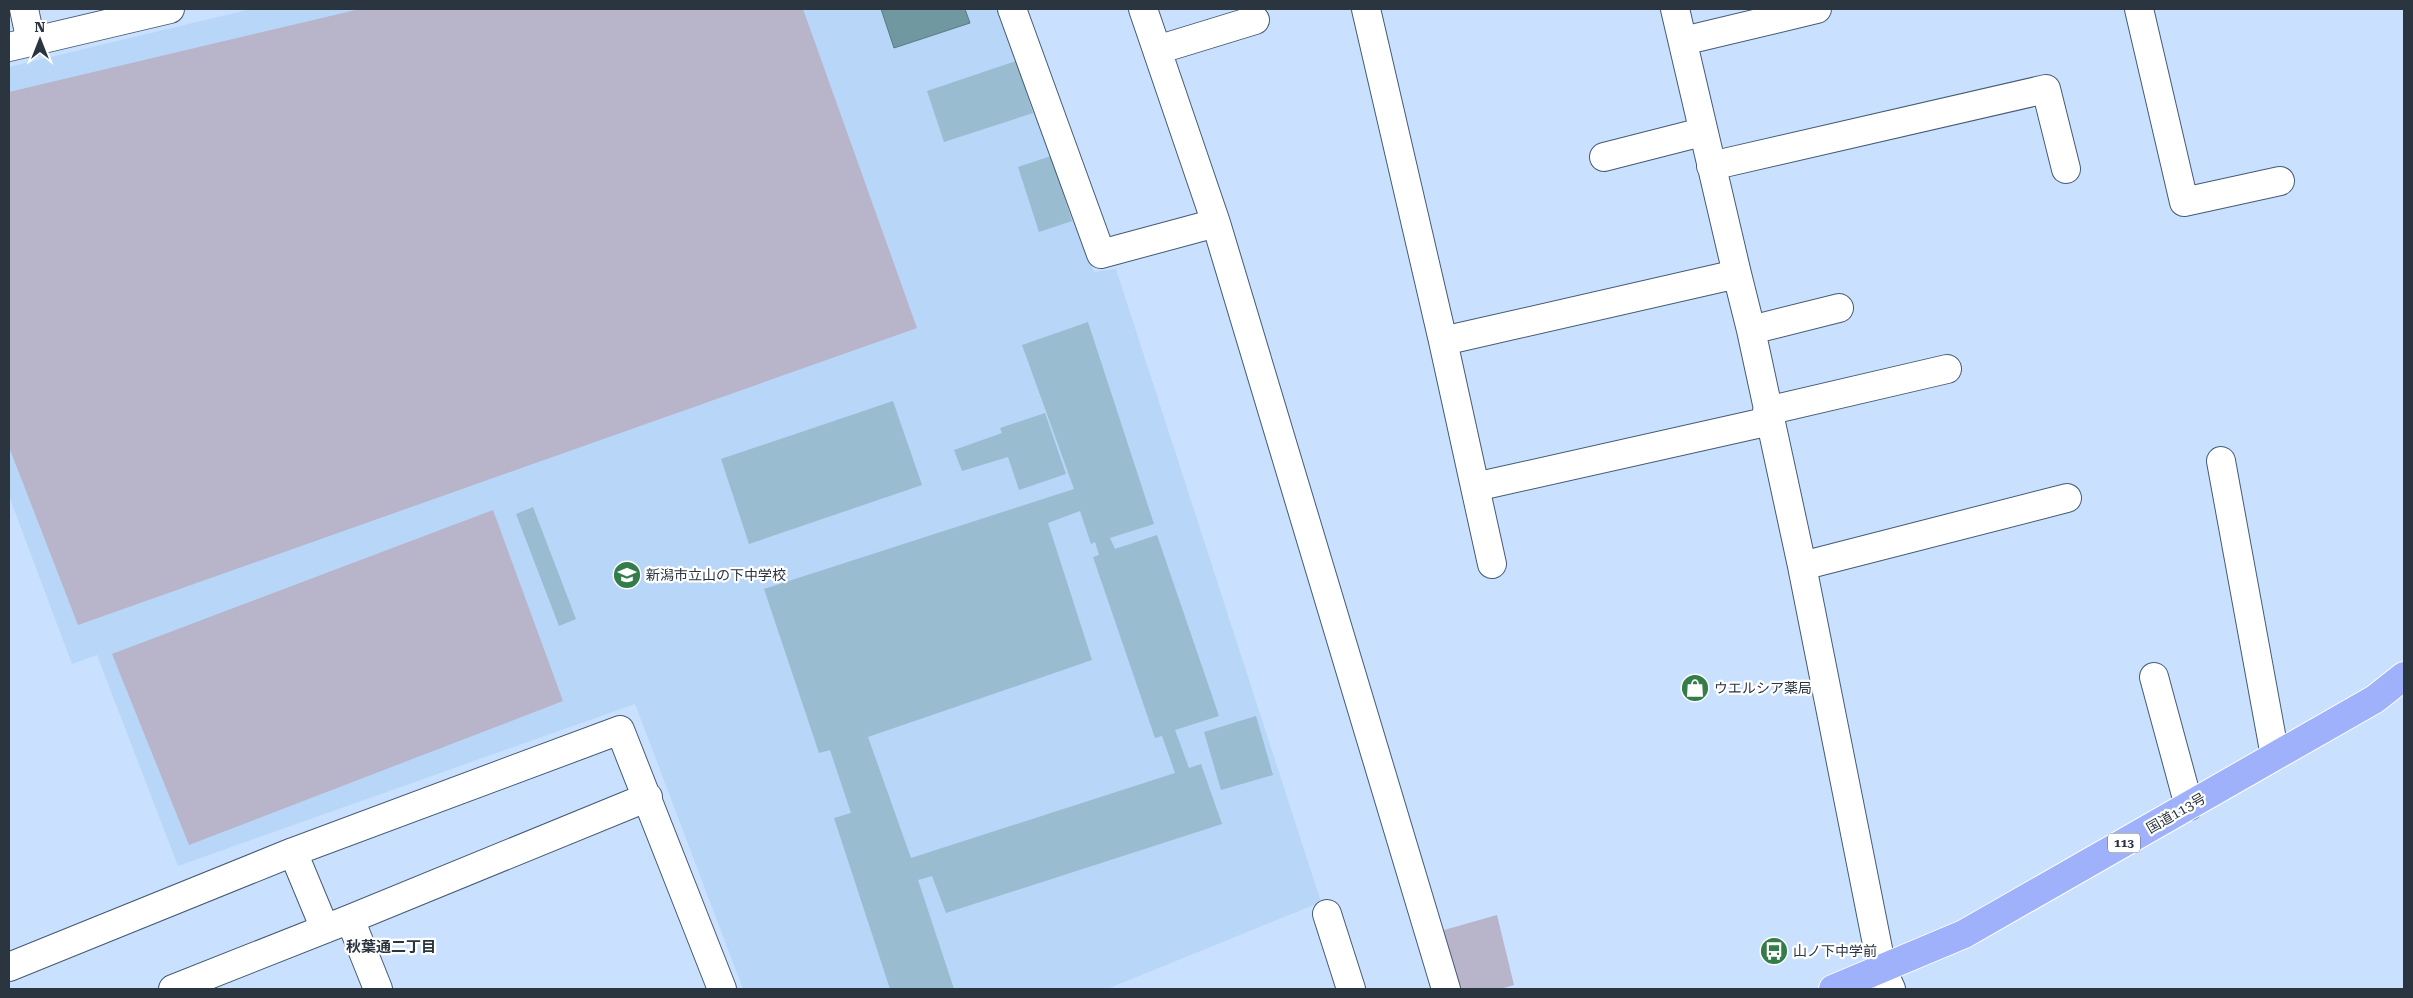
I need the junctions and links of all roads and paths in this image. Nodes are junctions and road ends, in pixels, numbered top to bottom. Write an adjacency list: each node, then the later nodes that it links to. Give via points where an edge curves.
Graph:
1 (24, 9): 11 (street)
2 (170, 9): 11 (street)
3 (1012, 9): 18 (street, via 1101,254)
4 (1142, 9): 12 (street)
5 (1366, 9): 22 (street)
6 (1675, 9): 10 (street)
7 (1817, 9): 10 (street)
8 (2139, 9): 17 (street, via 2184,202)
9 (1255, 20): 12 (street)
10 (1683, 41): 13 (street)
11 (20, 44)
12 (1157, 50): 18 (street)
13 (1702, 132): 14 (street); 15 (street)
14 (1604, 157)
15 (1711, 166): 16 (street, via 2046,89); 19 (street)
16 (2066, 169)
17 (2280, 181)
18 (1216, 222): 44 (street)
19 (1737, 274): 21 (street); 22 (street)
20 (1839, 308): 21 (street)
21 (1751, 330): 24 (street)
22 (1443, 341): 26 (street)
23 (1947, 369): 24 (street)
24 (1769, 416): 26 (street); 29 (street)
25 (2221, 461): 32 (street)
26 (1475, 487): 28 (street)
27 (2067, 498): 29 (street)
28 (1492, 564)
29 (1802, 566): 39 (street)
30 (2404, 676): 32 (highway, 国道113号 / 113, via 2375,700)
31 (2154, 677): 34 (street)
32 (2275, 756): 34 (highway, 国道113号 / 113)
33 (648, 797): 35 (street, via 620,730); 37 (street); 42 (street)
34 (2189, 806): 39 (highway, 国道113号 / 113)
35 (293, 852): 37 (street); 38 (street)
36 (1327, 914): 43 (street)
37 (338, 924): 40 (street); 41 (street)
38 (9, 967)
39 (1886, 979): 45 (highway, 国道113号 / 113)
40 (173, 989)
41 (378, 989)
42 (722, 989)
43 (1351, 989)
44 (1446, 989)
45 (1833, 989)

